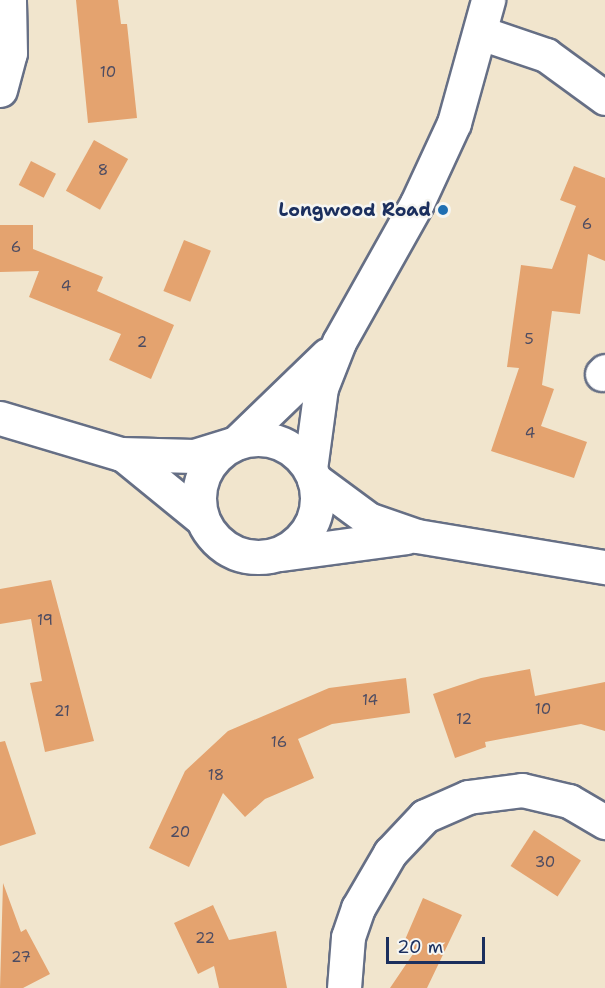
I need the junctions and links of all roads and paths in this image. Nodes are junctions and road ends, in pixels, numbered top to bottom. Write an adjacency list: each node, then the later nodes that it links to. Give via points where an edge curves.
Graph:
1 (9, 0): 4 (street, via 10,52)
2 (488, 0): 3 (street)
3 (481, 33): 5 (street, via 546,55); 6 (street, via 454,123 426,183)
4 (0, 90)
5 (605, 98)
6 (339, 342): 8 (street); 10 (street, via 321,388)
7 (0, 418): 9 (street)
8 (234, 444): 9 (street, via 194,456); 10 (street, via 270,440 293,450); 11 (street, via 217,454 200,484)
9 (121, 454): 11 (street)
10 (312, 474): 12 (street, via 368,519); 13 (street, via 318,496 312,523)
11 (201, 518): 13 (street, via 210,535 234,553 262,558)
12 (417, 536): 13 (street); 14 (street)
13 (281, 554)
14 (605, 567)
15 (605, 822): 16 (street, via 569,801 522,790 468,797 426,816 390,853 358,908 348,937)
16 (344, 988)

